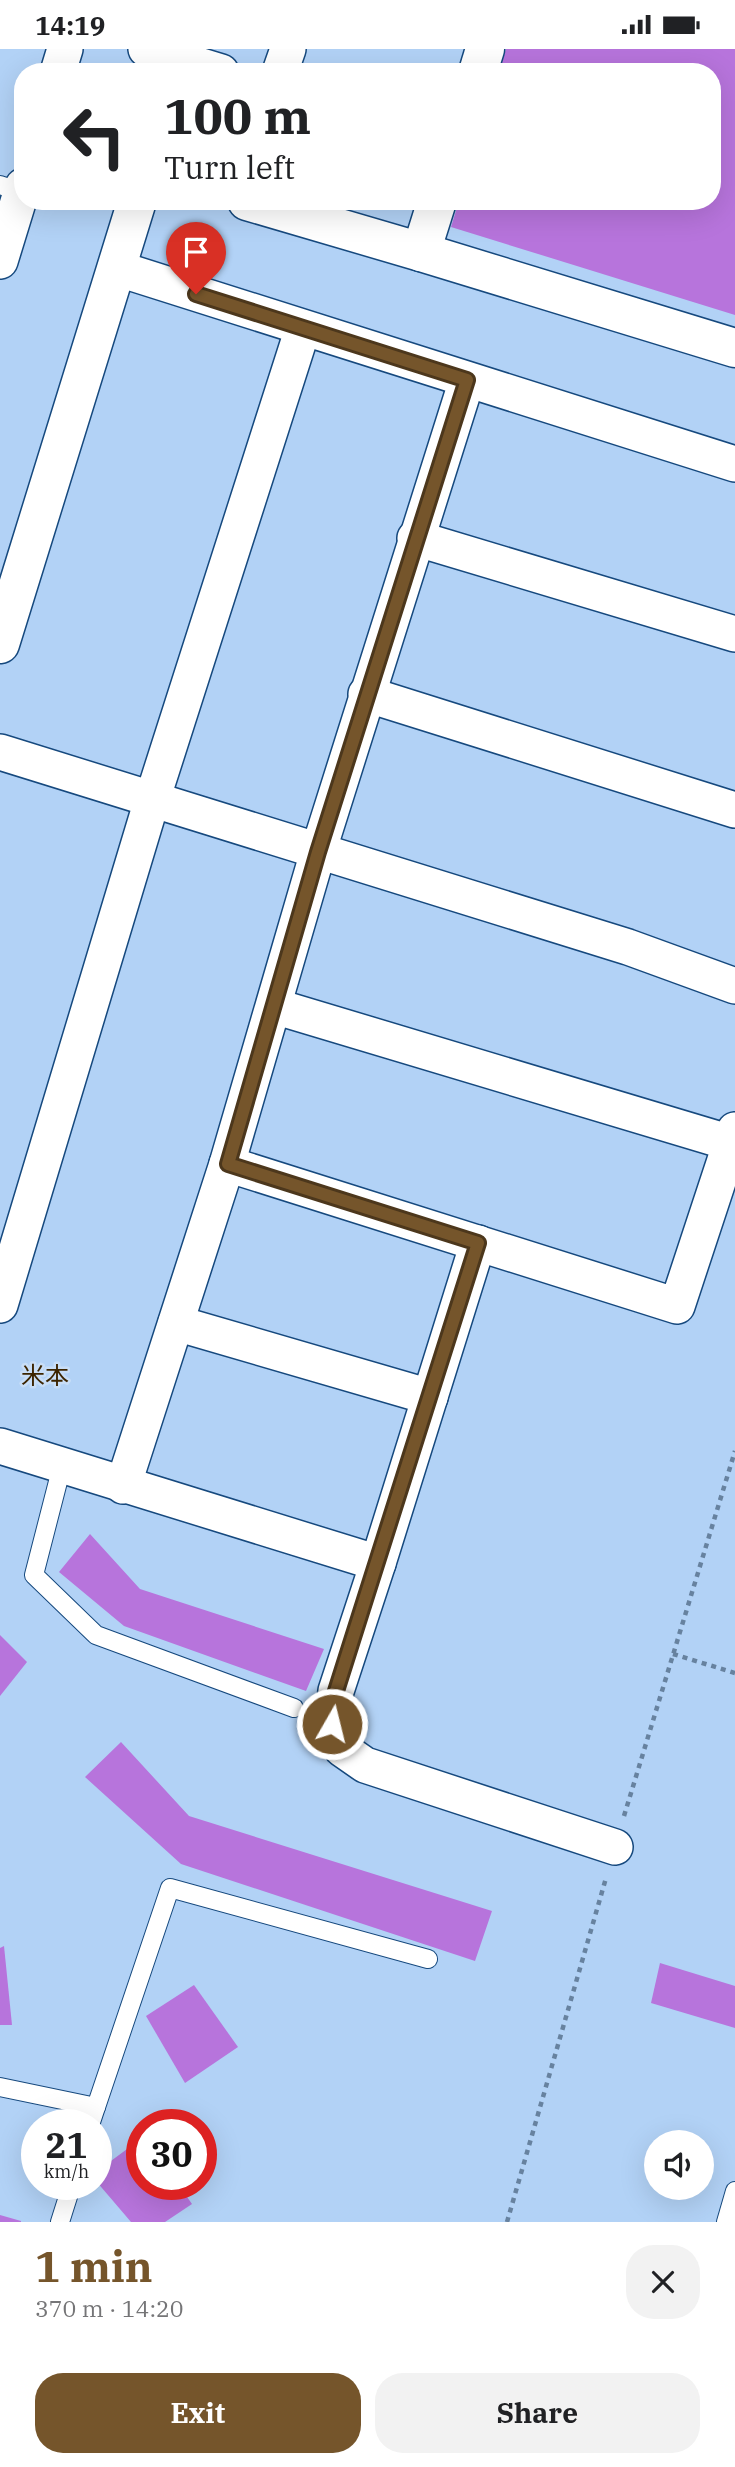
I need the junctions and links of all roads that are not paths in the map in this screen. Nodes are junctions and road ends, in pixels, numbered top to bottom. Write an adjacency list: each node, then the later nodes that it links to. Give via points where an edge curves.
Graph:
1 (167, 57): 2 (street)
2 (189, 63)
3 (14, 193): 8 (street)
4 (134, 210): 9 (street)
5 (278, 210): 7 (street)
6 (434, 210): 7 (street)
7 (421, 252): 11 (street)
8 (0, 261)
9 (116, 268): 10 (street); 16 (street)
10 (303, 328): 12 (street); 19 (street)
11 (735, 348)
12 (467, 380): 13 (street); 14 (street)
13 (735, 464)
14 (415, 538): 15 (street); 17 (street)
15 (735, 633)
16 (0, 643)
17 (366, 694): 20 (street); 21 (street)
18 (0, 753): 19 (street)
19 (152, 800): 21 (street); 27 (street)
20 (735, 810)
21 (318, 852): 22 (street, via 628,947); 23 (street)
22 (735, 986)
23 (274, 1006): 24 (street); 25 (street)
24 (733, 1137): 26 (street, via 677,1305)
25 (228, 1164): 26 (street); 28 (street)
26 (478, 1243): 29 (street)
27 (0, 1305)
28 (176, 1323): 29 (street); 32 (street)
29 (429, 1397): 33 (street)
30 (0, 1446): 31 (street)
31 (62, 1466): 32 (street); 34 (lane, via 34,1575 96,1635)
32 (123, 1486): 33 (street)
33 (378, 1563): 35 (street, via 336,1691 332,1724 342,1749 365,1765)
34 (295, 1708)
35 (615, 1847)
36 (428, 1959): 38 (lane, via 170,1888)
37 (0, 2087): 38 (lane)
38 (96, 2107)
39 (734, 2198): 42 (lane)
40 (67, 2200): 41 (lane)
41 (60, 2222)
42 (726, 2222)

